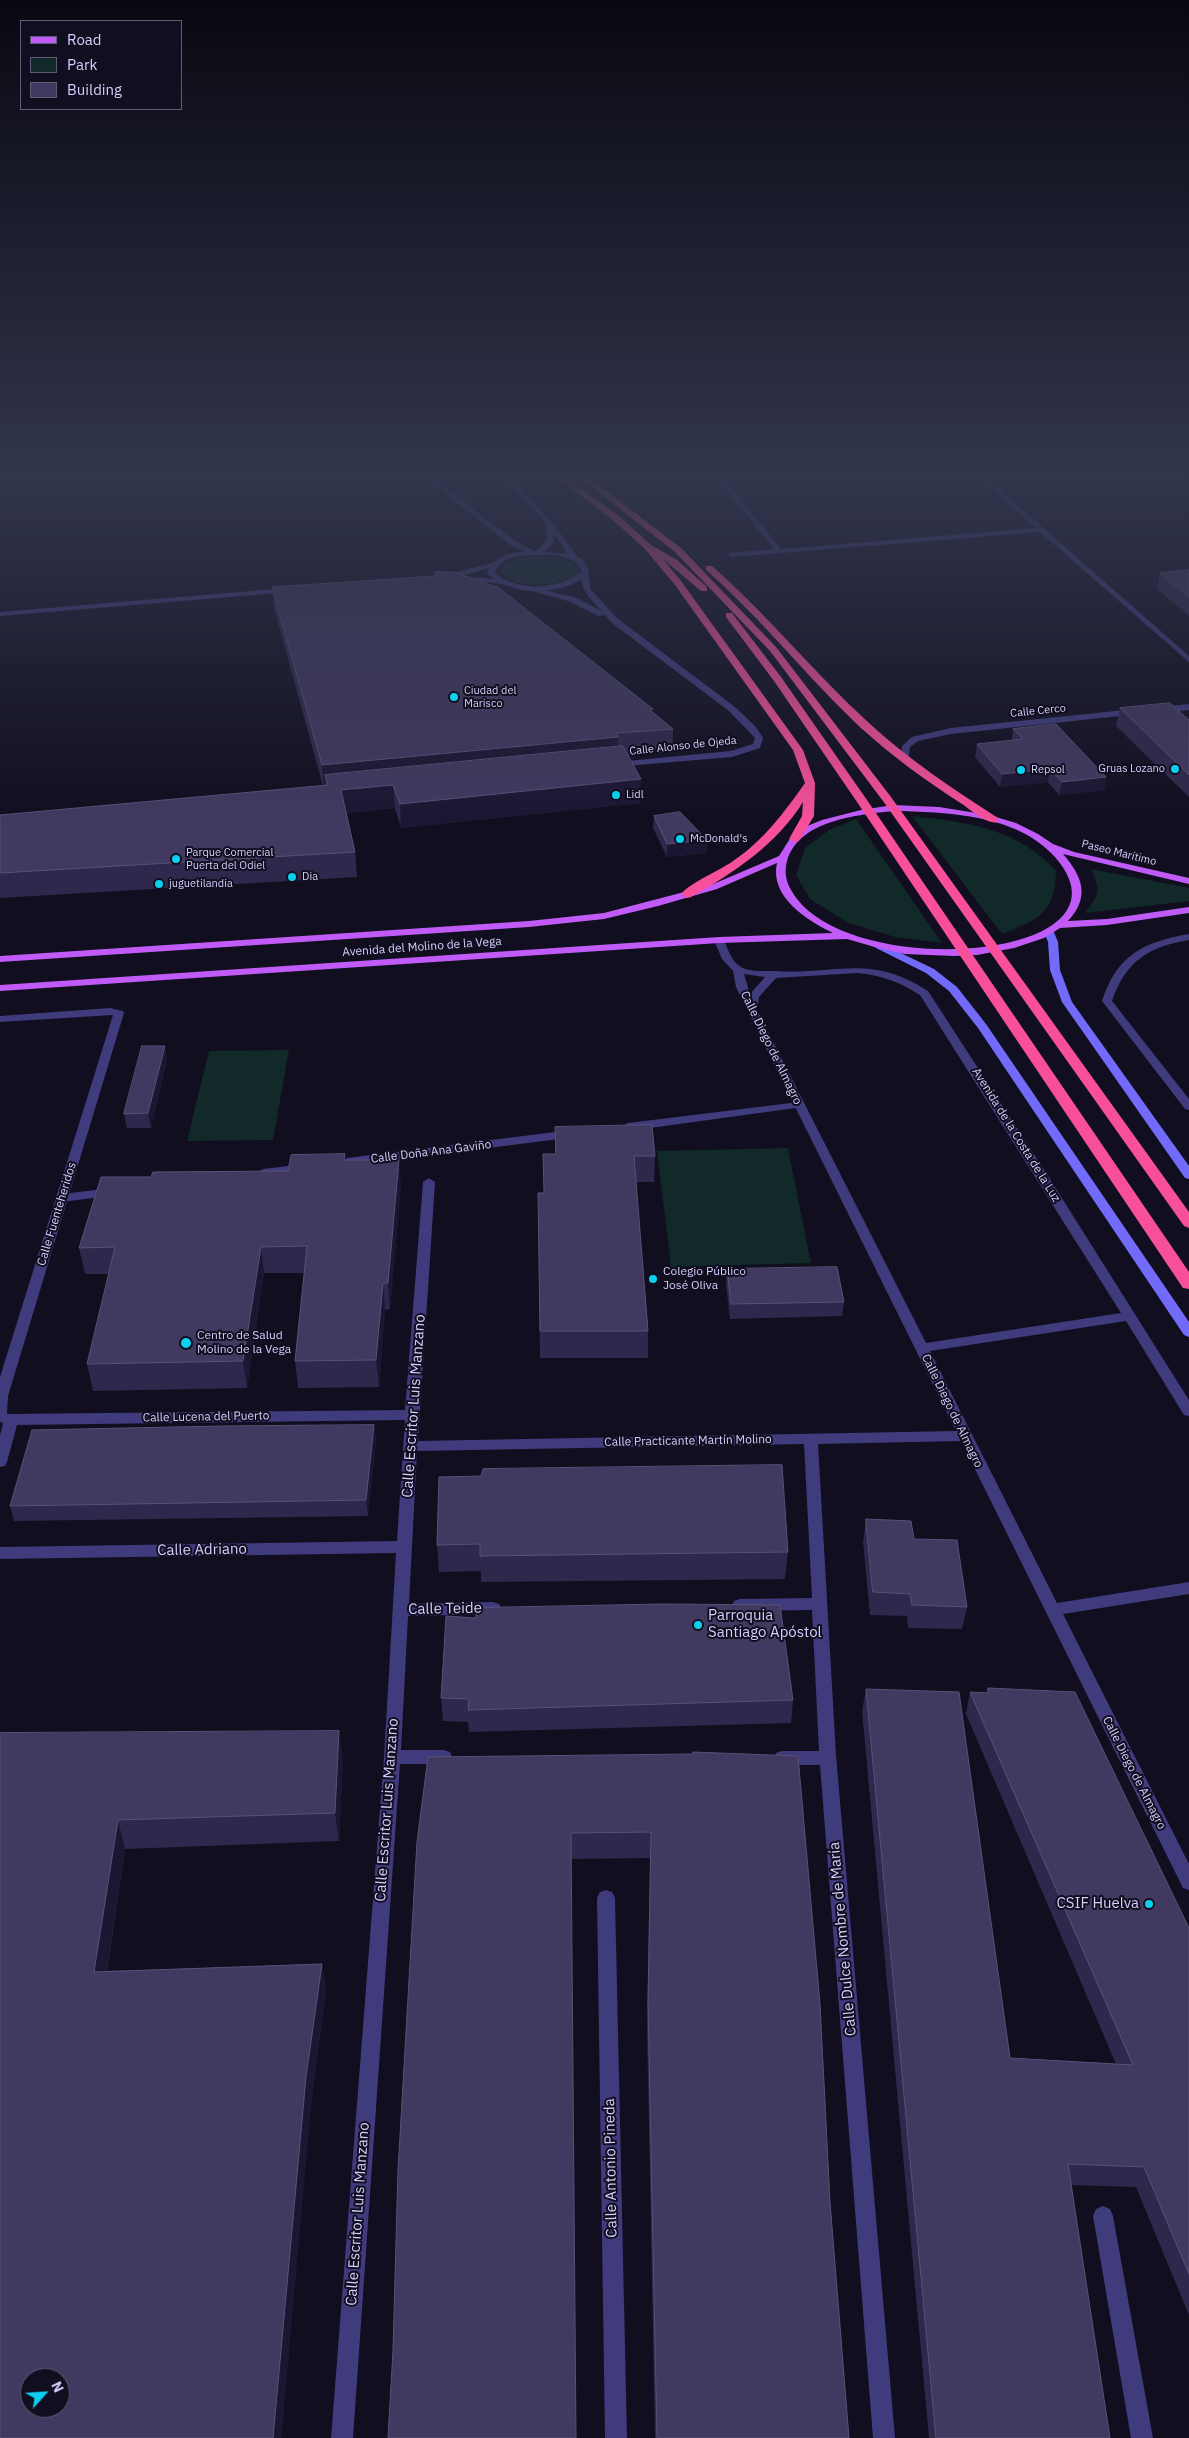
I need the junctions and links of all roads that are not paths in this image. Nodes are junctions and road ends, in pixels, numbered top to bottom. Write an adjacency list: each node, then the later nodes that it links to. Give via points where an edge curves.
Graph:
1 (249, 594): 9 (street)
2 (550, 594): 10 (street, Calle Alonso de Ojeda, via 571,599)
3 (590, 594): 10 (street, Calle Alonso de Ojeda)
4 (686, 594): 15 (highway, via 798,750)
5 (707, 594): 46 (highway, via 736,622 958,940)
6 (720, 594): 45 (highway, via 773,649 858,759)
7 (740, 594): 13 (highway, via 842,703)
8 (1114, 594): 11 (street)
9 (0, 614)
10 (615, 621): 14 (street, Calle Alonso de Ojeda, via 732,710 759,738 757,746 732,754)
11 (1189, 660)
12 (1189, 707): 13 (street, Calle Cerco, via 951,731 915,739 906,746)
13 (905, 761): 16 (highway)
14 (608, 766)
15 (810, 783): 17 (highway, via 808,816); 21 (highway, via 782,824 761,846 722,875)
16 (994, 820): 17 (main road, via 930,808 893,808 827,820); 18 (main road)
17 (795, 839): 19 (main road)
18 (1045, 843): 20 (main road, Paseo Marítimo, via 1071,854); 23 (main road, via 1063,858 1074,875 1077,892 1072,909)
19 (781, 858): 21 (main road, Avenida del Molino de la Vega); 24 (main road, via 780,878 790,899 813,919)
20 (1189, 881)
21 (687, 894): 28 (main road, Avenida del Molino de la Vega, via 604,916 529,924)
22 (1189, 910): 23 (main road)
23 (1054, 928): 27 (main road, via 1013,946 982,952 915,952); 41 (main road, via 1055,970 1066,1002)
24 (846, 936): 26 (main road, Avenida del Molino de la Vega); 27 (main road)
25 (1189, 937): 35 (street, via 1133,958 1113,982 1107,1001)
26 (719, 940): 29 (street, Calle Diego de Almagro, via 727,959); 31 (main road, Avenida del Molino de la Vega)
27 (880, 946): 48 (main road, via 930,971 954,989)
28 (0, 959)
29 (738, 970): 30 (street, Avenida de la Costa de la Luz); 32 (street, Calle Diego de Almagro, via 741,987)
30 (774, 974): 32 (street, via 754,996); 47 (street, Avenida de la Costa de la Luz, via 863,970 887,974 924,993)
31 (0, 988)
32 (752, 1010): 34 (street, Calle Diego de Almagro)
33 (0, 1019): 44 (street, Calle Fuenteheridos, via 119,1013)
34 (799, 1105): 36 (street); 49 (street, Calle Diego de Almagro)
35 (1189, 1107)
36 (611, 1129)
37 (581, 1133): 38 (street, Calle Doña Ana Gaviño)
38 (335, 1164)
39 (316, 1166): 40 (street)
40 (248, 1175)
41 (1189, 1175)
42 (429, 1182): 51 (street, Calle Escritor Luis Manzano)
43 (122, 1191): 44 (street)
44 (62, 1198): 52 (street, Calle Fuenteheridos, via 1,1396)
45 (1189, 1223)
46 (1189, 1284)
47 (1129, 1316): 49 (street); 50 (street, Avenida de la Costa de la Luz)
48 (1189, 1332)
49 (921, 1348): 53 (street, Calle Diego de Almagro)
50 (1189, 1411)
51 (412, 1414): 52 (street, Calle Lucena del Puerto); 55 (street, Calle Escritor Luis Manzano)
52 (4, 1418): 56 (street, Calle Fuenteheridos)
53 (965, 1436): 54 (street, Calle Practicante Martín Molino); 64 (street, Calle Diego de Almagro)
54 (811, 1439): 55 (street, Calle Practicante Martín Molino); 60 (street, Calle Dulce Nombre de María)
55 (410, 1446): 57 (street, Calle Escritor Luis Manzano)
56 (0, 1462)
57 (404, 1547): 58 (street, Calle Adriano); 63 (street, Calle Escritor Luis Manzano)
58 (0, 1553)
59 (1189, 1588): 64 (street)
60 (820, 1604): 61 (street); 68 (street, Calle Dulce Nombre de María)
61 (723, 1605)
62 (504, 1608): 63 (street, Calle Teide)
63 (400, 1610): 65 (street, Calle Escritor Luis Manzano)
64 (1050, 1610): 69 (street, Calle Diego de Almagro)
65 (392, 1757): 66 (street); 72 (street, Calle Escritor Luis Manzano)
66 (458, 1757)
67 (769, 1758): 68 (street)
68 (829, 1758): 74 (street, Calle Dulce Nombre de María)
69 (1189, 1882)
70 (606, 1898): 73 (street, Calle Antonio Pineda)
71 (1103, 2216): 75 (street)
72 (342, 2438)
73 (616, 2438)
74 (884, 2438)
75 (1142, 2438)

